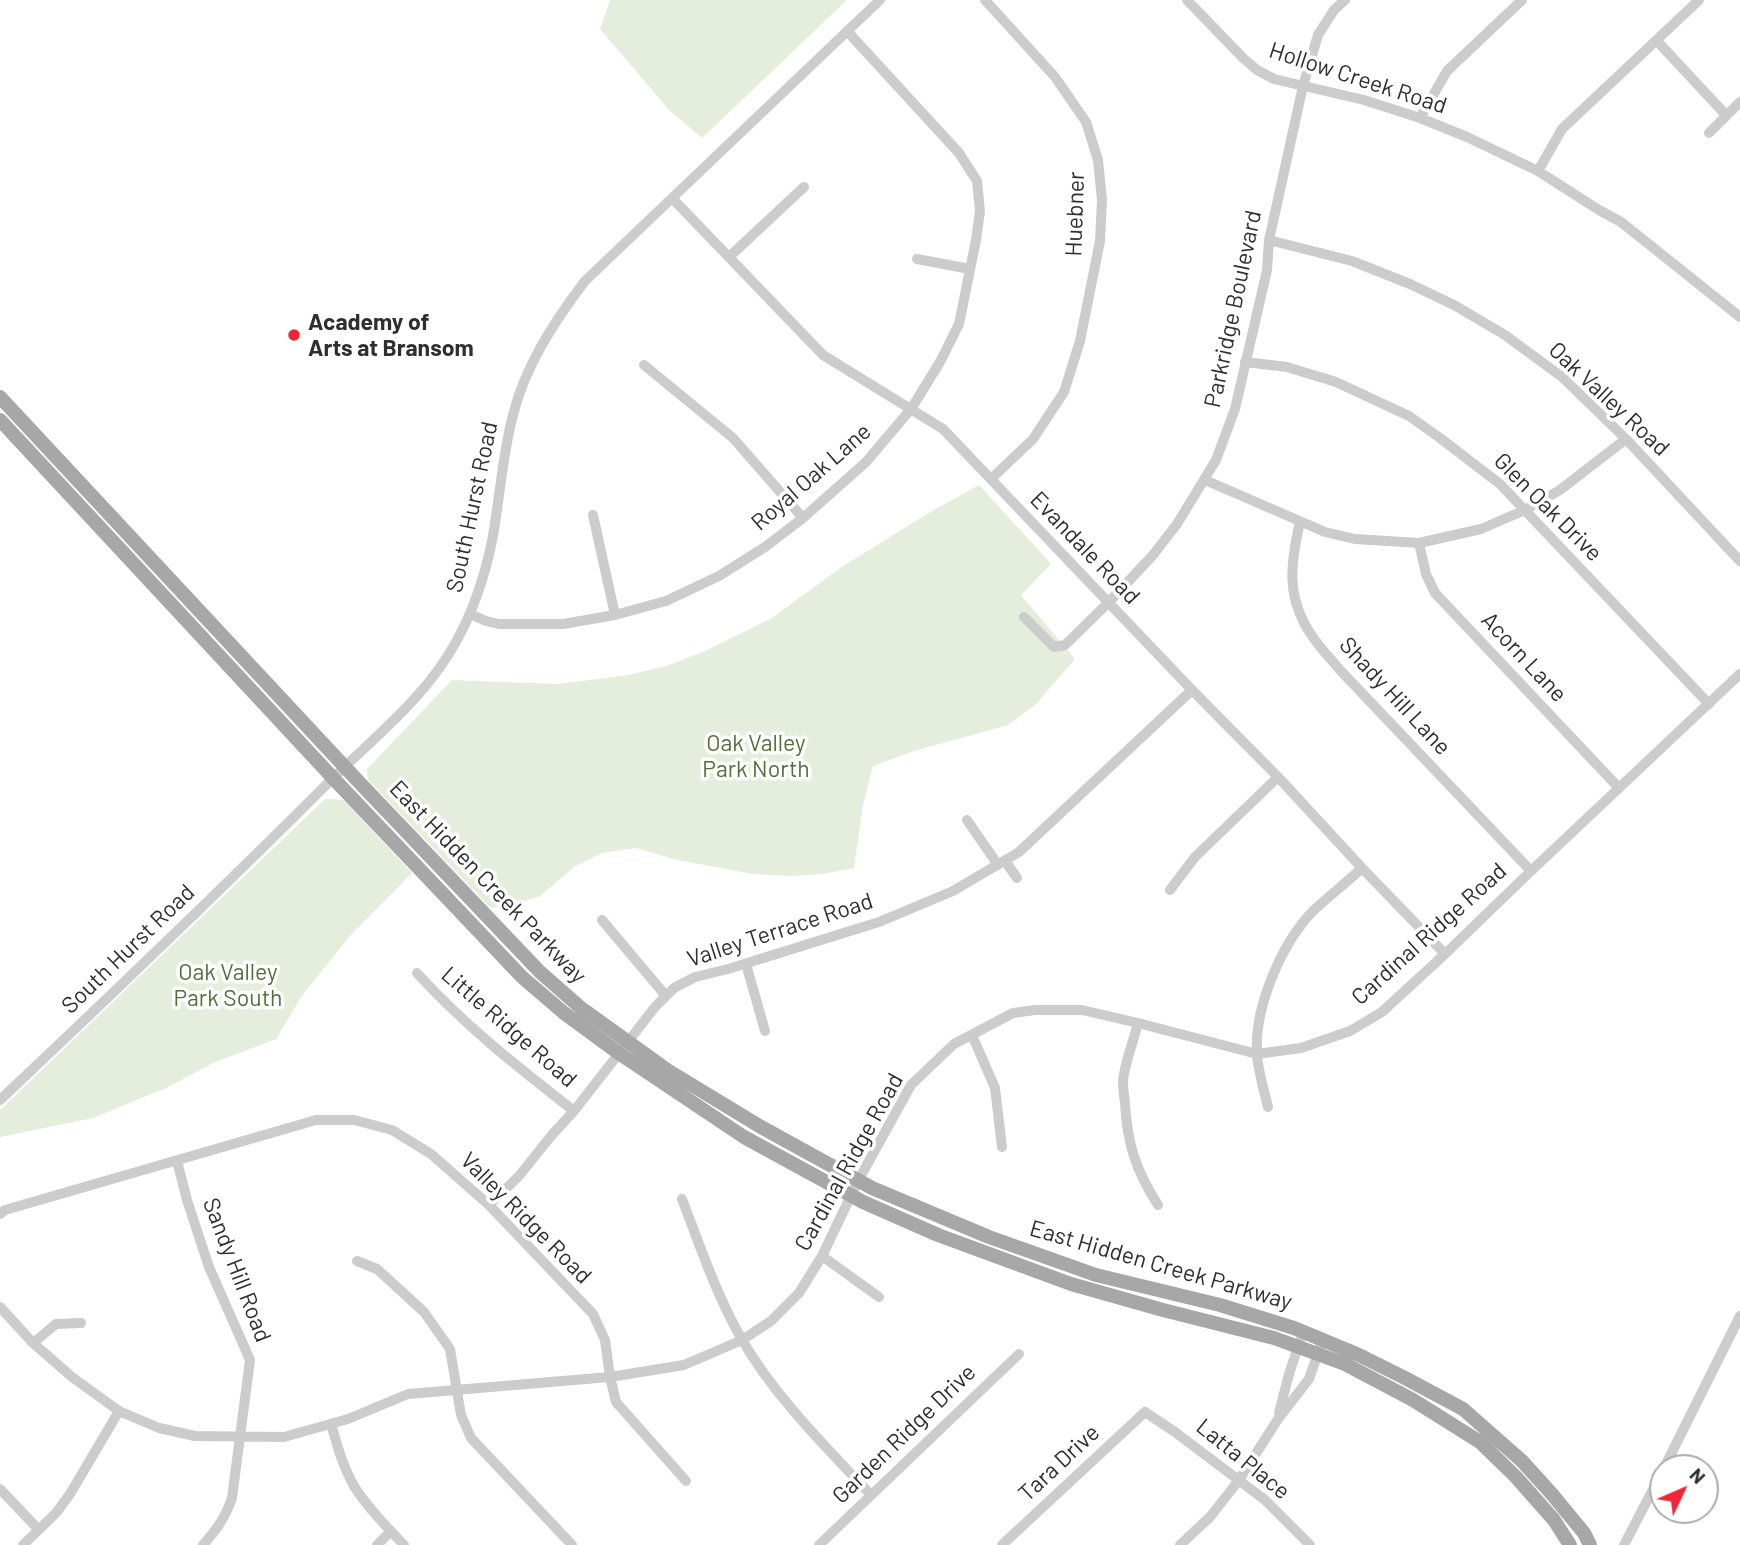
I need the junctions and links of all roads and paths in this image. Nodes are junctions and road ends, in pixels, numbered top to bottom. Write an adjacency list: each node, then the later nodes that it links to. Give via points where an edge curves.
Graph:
1 (880, 0): 7 (street, South Hurst Road)
2 (985, 0): 28 (street, Huebner, via 1055,77 1086,122 1098,160 1102,200 1100,241 1080,341 1064,392 1033,439)
3 (1186, 0): 9 (street, Hollow Creek Road, via 1257,70)
4 (1345, 0): 9 (street, Parkridge Boulevard, via 1318,35)
5 (1522, 0): 12 (street, via 1447,71)
6 (1699, 0): 8 (street)
7 (847, 31): 16 (street, South Hurst Road); 20 (street, Royal Oak Lane, via 959,153 977,181 980,211)
8 (1657, 41): 11 (street); 14 (street, via 1562,129)
9 (1303, 86): 12 (street, Hollow Creek Road); 17 (street, Parkridge Boulevard)
10 (1740, 102): 11 (street)
11 (1726, 115): 13 (street)
12 (1420, 118): 14 (street, Hollow Creek Road)
13 (1709, 133)
14 (1538, 171): 21 (street, Hollow Creek Road, via 1621,222)
15 (804, 187): 18 (street)
16 (672, 198): 18 (street, Evandale Road); 37 (street, South Hurst Road, via 585,281 542,343 513,412 492,541)
17 (1269, 240): 22 (street, Parkridge Boulevard, via 1267,270); 27 (street, Oak Valley Road, via 1352,261 1454,305 1562,377)
18 (729, 257): 25 (street, Evandale Road, via 824,355)
19 (917, 259): 20 (street)
20 (970, 269): 25 (street, Royal Oak Lane, via 959,324)
21 (1738, 312)
22 (1245, 362): 29 (street, Parkridge Boulevard, via 1235,409); 30 (street, Glen Oak Drive, via 1287,367 1336,382 1409,416 1500,484)
23 (644, 365): 32 (street, via 733,438)
24 (0, 397): 43 (main road, East Hidden Creek Parkway)
25 (911, 409): 28 (street, Evandale Road, via 943,429); 32 (street, Royal Oak Lane, via 866,462)
26 (0, 421): 45 (main road, East Hidden Creek Parkway)
27 (1626, 439): 30 (street, via 1560,491); 35 (street, Oak Valley Road)
28 (991, 480): 36 (street, Evandale Road)
29 (1205, 481): 33 (street); 36 (street, Parkridge Boulevard, via 1153,555)
30 (1525, 510): 34 (street, via 1480,529); 42 (street, Glen Oak Drive)
31 (593, 515): 38 (street)
32 (803, 519): 38 (street, Royal Oak Lane, via 719,576 666,601)
33 (1300, 522): 34 (street, via 1355,539); 50 (street, Shady Hill Lane, via 1291,585 1312,637)
34 (1419, 542): 46 (street, Acorn Lane, via 1436,593)
35 (1740, 561)
36 (1109, 603): 39 (street, Parkridge Boulevard, via 1065,645 1054,647); 41 (street, Evandale Road)
37 (470, 614): 38 (street, Royal Oak Lane, via 499,624 563,624); 43 (street, South Hurst Road, via 427,687)
38 (614, 615)
39 (1024, 617)
40 (1740, 674): 42 (street, Cardinal Ridge Road)
41 (1192, 690): 44 (street, Evandale Road); 48 (street, Valley Terrace Road, via 1019,852)
42 (1709, 704): 46 (street, Cardinal Ridge Road)
43 (344, 766): 45 (street, South Hurst Road); 61 (main road, East Hidden Creek Parkway, via 540,972)
44 (1278, 777): 49 (street, Evandale Road); 52 (street, via 1195,857)
45 (332, 778): 61 (main road, East Hidden Creek Parkway, via 522,977 564,1013); 63 (street, South Hurst Road)
46 (1619, 788): 50 (street, Cardinal Ridge Road)
47 (967, 820): 48 (street)
48 (1001, 863): 51 (street); 55 (street, Valley Terrace Road, via 953,891 879,922)
49 (1362, 868): 54 (street, Evandale Road); 62 (street, via 1313,912 1283,954 1263,1005)
50 (1531, 871): 54 (street, Cardinal Ridge Road)
51 (1017, 878)
52 (1170, 890)
53 (602, 920): 57 (street)
54 (1445, 954): 62 (street, Cardinal Ridge Road, via 1382,1012 1350,1031 1301,1048)
55 (746, 964): 57 (street, Valley Terrace Road, via 695,977); 59 (street)
56 (417, 973): 65 (street, Little Ridge Road, via 505,1057)
57 (666, 996): 61 (street, Valley Terrace Road)
58 (1138, 1023): 60 (street, Cardinal Ridge Road, via 1082,1010 1035,1010 1013,1013); 62 (street, Cardinal Ridge Road); 71 (street, via 1123,1080 1126,1122 1136,1166)
59 (765, 1031)
60 (972, 1035): 66 (street, via 995,1088); 68 (street, Cardinal Ridge Road, via 954,1044 911,1085)
61 (624, 1048): 65 (street, Valley Terrace Road); 68 (main road, East Hidden Creek Parkway, via 744,1137)
62 (1257, 1054): 64 (street)
63 (0, 1100)
64 (1268, 1107)
65 (575, 1111): 70 (street, Valley Terrace Road)
66 (1002, 1147)
67 (177, 1161): 70 (street, Valley Ridge Road, via 316,1121 354,1120 392,1130 431,1154); 72 (street, Valley Ridge Road); 91 (street, Sandy Hill Road, via 209,1267 250,1360)
68 (854, 1187): 73 (street, Cardinal Ridge Road); 79 (main road, East Hidden Creek Parkway, via 872,1188 1096,1275); 82 (main road, East Hidden Creek Parkway, via 863,1202 937,1235 1071,1284)
69 (682, 1199): 80 (street, via 719,1296)
70 (489, 1205): 85 (street, Valley Ridge Road, via 593,1314 606,1340)
71 (1158, 1205)
72 (0, 1214)
73 (822, 1256): 75 (street); 80 (street, Cardinal Ridge Road, via 799,1293 771,1321)
74 (357, 1261): 86 (street, via 377,1269 424,1312 450,1349)
75 (879, 1297)
76 (0, 1307): 81 (street, Cardinal Ridge Road)
77 (1740, 1316): 92 (street)
78 (81, 1323): 81 (street, via 56,1324)
79 (1303, 1331): 82 (street); 83 (main road, East Hidden Creek Parkway)
80 (742, 1340): 85 (street, Cardinal Ridge Road, via 684,1365); 96 (street, via 800,1420)
81 (33, 1343): 87 (street, Cardinal Ridge Road)
82 (1298, 1347): 83 (main road, East Hidden Creek Parkway); 89 (street)
83 (1321, 1347): 89 (street, via 1309,1379); 109 (main road, East Hidden Creek Parkway, via 1480,1442 1524,1485); 110 (main road, East Hidden Creek Parkway, via 1359,1354 1463,1409 1522,1461)
84 (1019, 1354): 96 (street, Garden Ridge Drive)
85 (610, 1377): 86 (street, Cardinal Ridge Road); 94 (street, Valley Ridge Road, via 616,1402)
86 (457, 1389): 90 (street, Cardinal Ridge Road, via 408,1394); 100 (street, via 471,1438)
87 (119, 1411): 91 (street, Cardinal Ridge Road, via 159,1428 195,1436); 98 (street, via 71,1494)
88 (1145, 1412): 93 (street, Latta Place); 106 (street, Tara Drive)
89 (1278, 1419): 93 (street)
90 (331, 1424): 91 (street, Cardinal Ridge Road, via 284,1437); 99 (street, via 353,1484)
91 (240, 1437): 102 (street, Sandy Hill Road, via 232,1497 216,1531)
92 (1671, 1454)
93 (1239, 1480): 107 (street); 108 (street, Latta Place)
94 (686, 1481)
95 (0, 1489): 98 (street)
96 (871, 1494): 105 (street, Garden Ridge Drive)
97 (1649, 1498): 111 (street)
98 (39, 1530): 101 (street)
99 (391, 1531): 103 (street); 104 (street)
100 (568, 1544)
101 (23, 1545)
102 (203, 1545)
103 (377, 1545)
104 (404, 1545)
105 (819, 1545)
106 (1002, 1545)
107 (1180, 1545)
108 (1310, 1545)
109 (1570, 1545)
110 (1590, 1545)
111 (1624, 1545)

